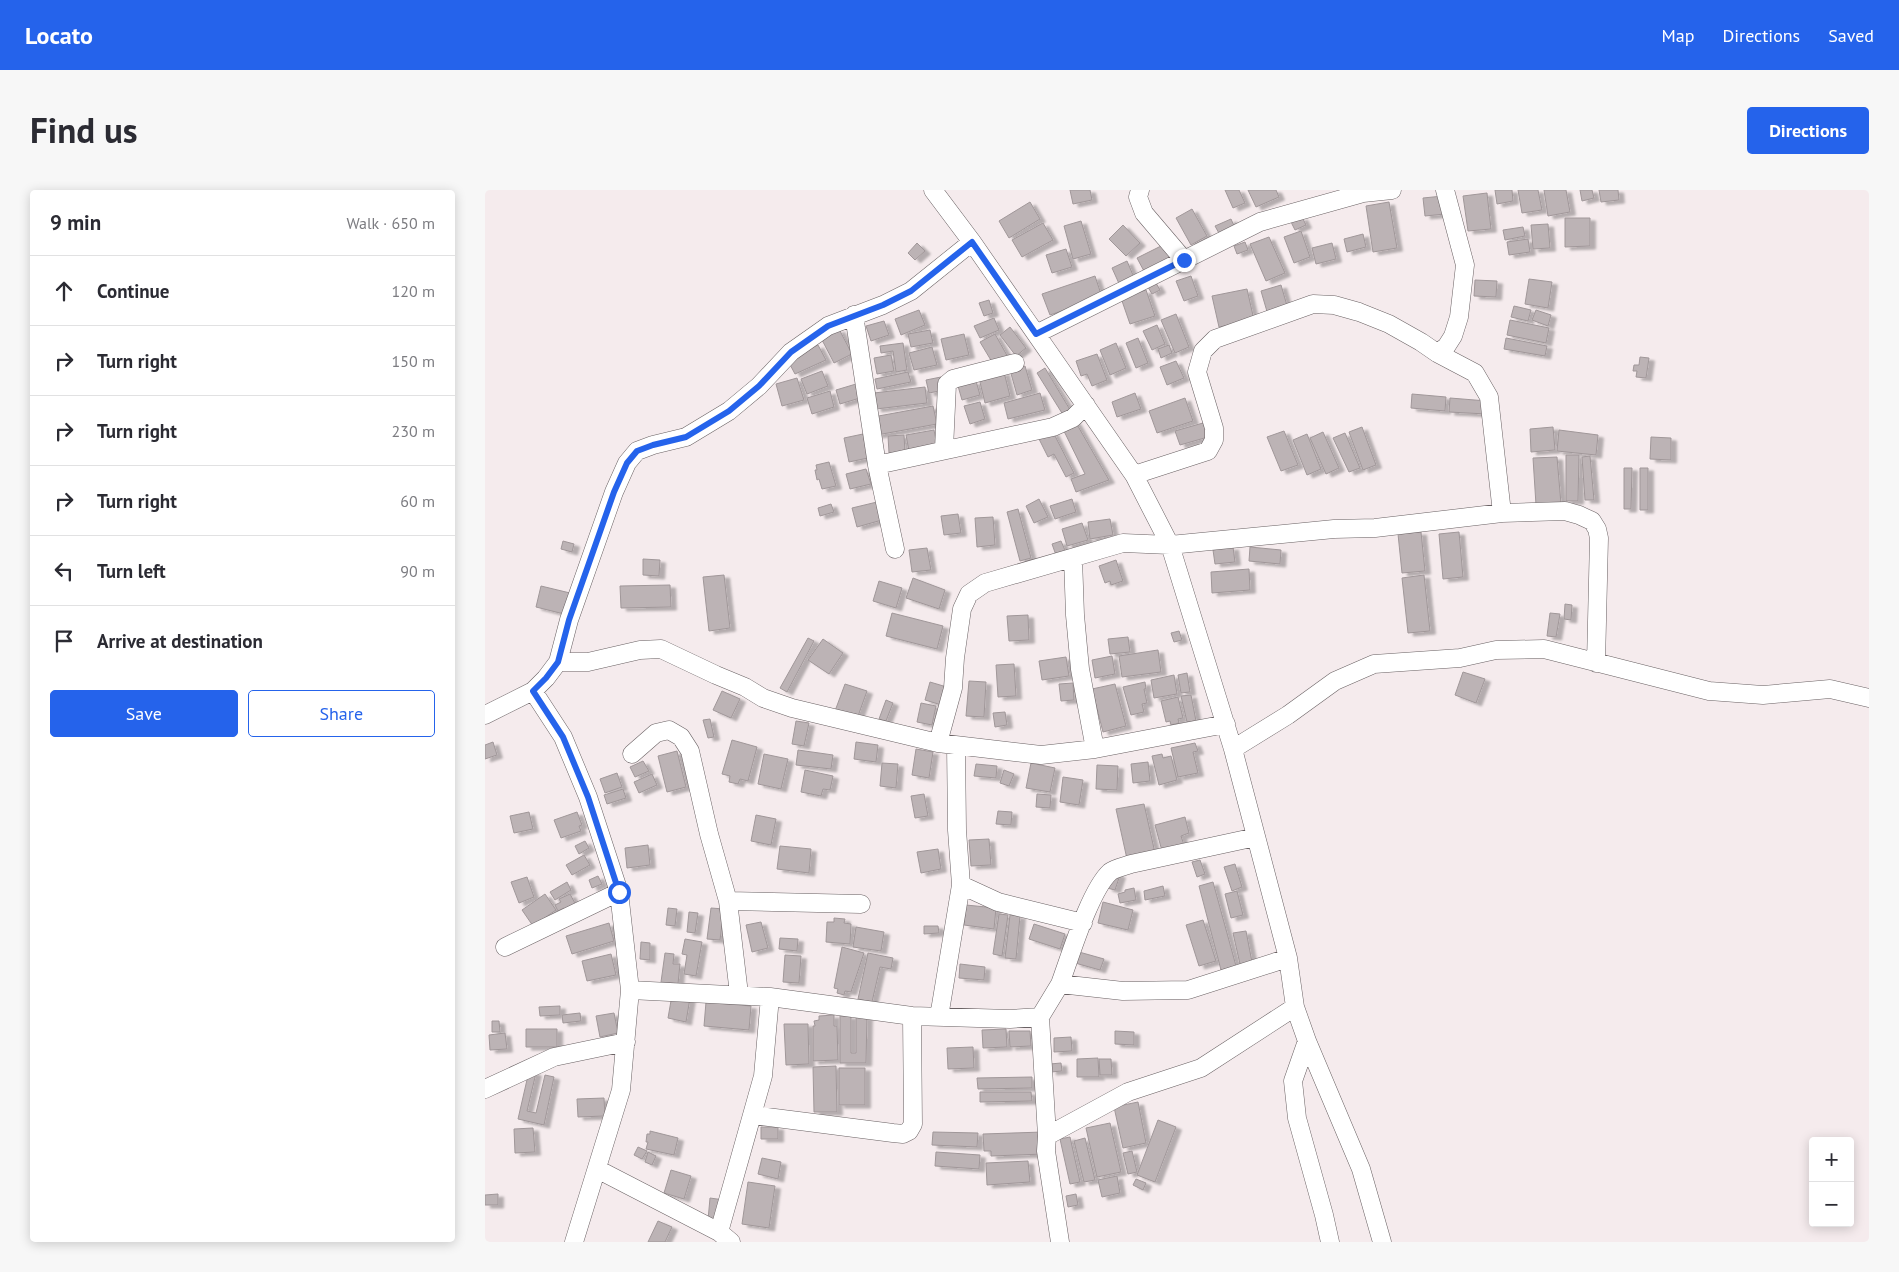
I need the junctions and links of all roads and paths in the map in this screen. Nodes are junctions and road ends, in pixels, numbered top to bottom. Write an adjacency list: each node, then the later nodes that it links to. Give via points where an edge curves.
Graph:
1 (933, 190): 5 (street)
2 (1140, 190): 6 (street, via 1138,198 1143,213)
3 (1392, 190): 6 (street, via 1363,193 1260,222)
4 (1445, 190): 9 (street, via 1465,265 1459,316 1453,336)
5 (972, 242): 7 (street, via 911,291); 8 (street)
6 (1184, 260): 8 (street)
7 (854, 315): 13 (street); 19 (street, via 828,326 791,352 759,386 729,411 686,437 637,451 627,463 614,492 569,620)
8 (1036, 334): 11 (street)
9 (1437, 353): 14 (street, via 1389,324 1334,305 1313,304 1215,339 1203,351 1197,372 1215,440 1208,451); 15 (street, via 1475,373 1489,397)
10 (1015, 363): 12 (street, via 953,379 947,384)
11 (1086, 405): 12 (street, via 1073,418 1053,427); 14 (street)
12 (944, 450): 13 (street)
13 (877, 465): 17 (street)
14 (1134, 475): 16 (street)
15 (1502, 513): 16 (street, via 1375,528); 20 (street, via 1565,511 1591,521 1597,529)
16 (1170, 545): 18 (street, via 1123,543); 24 (street)
17 (895, 549)
18 (1073, 558): 25 (street, via 985,583 969,594 963,609 955,658); 26 (street, via 1080,669)
19 (558, 662): 21 (street); 25 (street, via 588,662 640,650 661,649 763,698 792,708)
20 (1596, 662): 22 (street, via 1709,690 1763,695 1830,689); 27 (street, via 1544,649 1496,650 1459,658 1375,664 1335,681)
21 (533, 691): 23 (street); 31 (street, via 563,737 588,797)
22 (1869, 698)
23 (485, 715)
24 (1226, 724): 26 (street); 27 (street)
25 (947, 744): 26 (street, via 1041,755); 30 (street)
26 (1095, 749)
27 (1233, 749): 29 (street)
28 (632, 754): 32 (street, via 656,733 669,730 681,737 690,750)
29 (1256, 837): 34 (street, via 1111,871 1100,883); 36 (street)
30 (961, 885): 34 (street, via 998,902); 43 (street)
31 (619, 892): 35 (street); 38 (street)
32 (728, 901): 33 (street); 39 (street)
33 (861, 904)
34 (1083, 923): 37 (street)
35 (505, 947)
36 (1287, 958): 37 (street, via 1188,990 1123,991); 41 (street)
37 (1060, 984): 44 (street)
38 (630, 990): 39 (street); 46 (street)
39 (739, 994): 40 (street)
40 (770, 997): 42 (street); 48 (street, via 763,1076)
41 (1295, 1007): 45 (street); 49 (street, via 1201,1068 1128,1092)
42 (912, 1016): 43 (street); 48 (street, via 913,1124 909,1131 893,1133)
43 (939, 1017): 44 (street)
44 (1040, 1017): 49 (street)
45 (1307, 1041): 54 (street, via 1293,1080 1297,1118); 55 (street, via 1361,1169)
46 (626, 1042): 47 (street, via 554,1057); 50 (street, via 621,1090)
47 (485, 1089)
48 (753, 1115): 51 (street)
49 (1047, 1136): 53 (street, via 1046,1151)
50 (597, 1169): 51 (street); 52 (street)
51 (725, 1237)
52 (574, 1242)
53 (1060, 1242)
54 (1329, 1242)
55 (1382, 1242)

